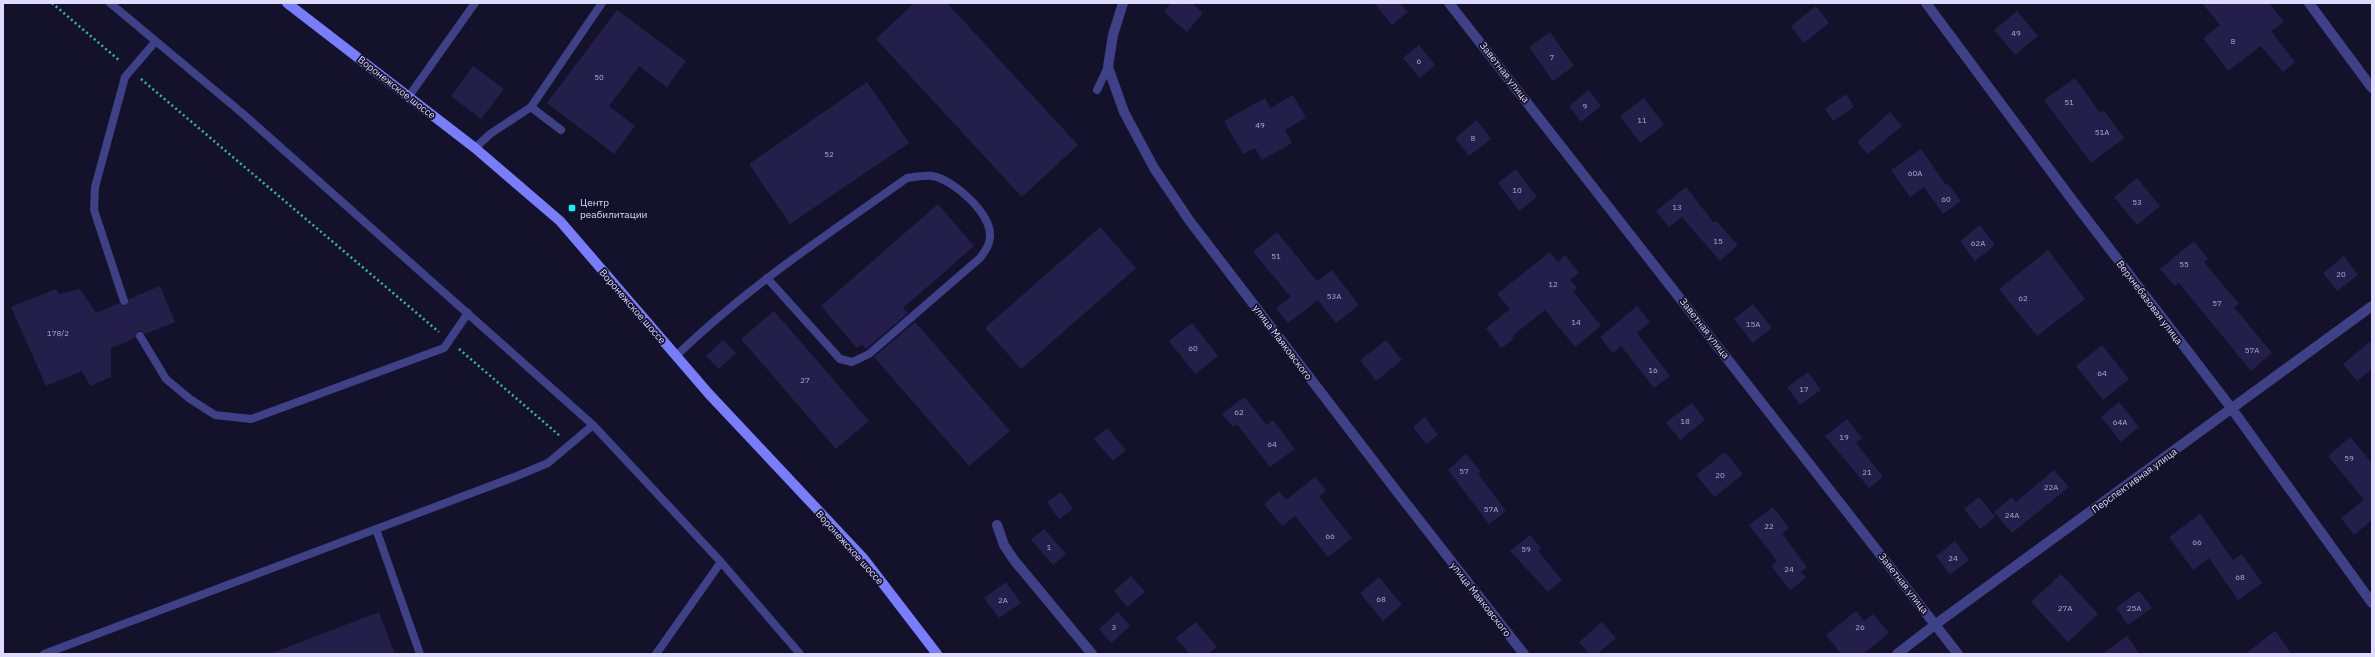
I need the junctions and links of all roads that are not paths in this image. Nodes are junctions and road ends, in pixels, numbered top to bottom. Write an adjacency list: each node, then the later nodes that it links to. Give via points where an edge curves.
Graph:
1 (110, 3): 9 (lane)
2 (287, 3): 13 (main road, Воронежское шоссе)
3 (475, 3): 13 (lane)
4 (602, 3): 14 (lane)
5 (1123, 3): 10 (street, улица Маяковского, via 1113,35)
6 (1449, 3): 29 (street, Заветная улица)
7 (1926, 3): 23 (street, Верхнебазовая улица)
8 (2309, 3): 11 (street)
9 (155, 42): 18 (lane, via 125,76 95,188 94,210); 20 (lane, via 242,113)
10 (1108, 67): 12 (lane); 36 (street, улица Маяковского, via 1124,112 1154,168 1189,220)
11 (2372, 88)
12 (1097, 90)
13 (409, 96): 16 (main road, Воронежское шоссе)
14 (530, 107): 15 (lane); 16 (lane, via 490,134)
15 (561, 130)
16 (475, 148): 22 (main road, Воронежское шоссе, via 560,221)
17 (767, 278): 17 (lane, via 907,178 932,176 951,183 962,191 983,216 990,235 988,247 980,258 869,354 852,362 840,359); 22 (lane, via 703,330)
18 (124, 301)
19 (2372, 306): 23 (street, Перспективная улица)
20 (468, 313): 21 (lane, via 444,348 251,419 215,414 190,399 166,379); 24 (lane)
21 (140, 336)
22 (676, 356): 34 (main road, Воронежское шоссе, via 864,559)
23 (2232, 409): 28 (street, Верхнебазовая улица); 29 (street, Перспективная улица)
24 (593, 425): 26 (lane, via 548,463); 27 (lane)
25 (997, 525): 35 (street, via 1004,545 1014,560)
26 (376, 529): 30 (lane); 31 (lane)
27 (721, 562): 32 (lane); 33 (lane)
28 (2372, 603)
29 (1936, 624): 37 (street, Перспективная улица); 38 (street, Заветная улица)
30 (44, 654)
31 (420, 654)
32 (656, 654)
33 (800, 654)
34 (937, 654)
35 (1092, 654)
36 (1524, 654)
37 (1898, 654)
38 (1958, 654)

